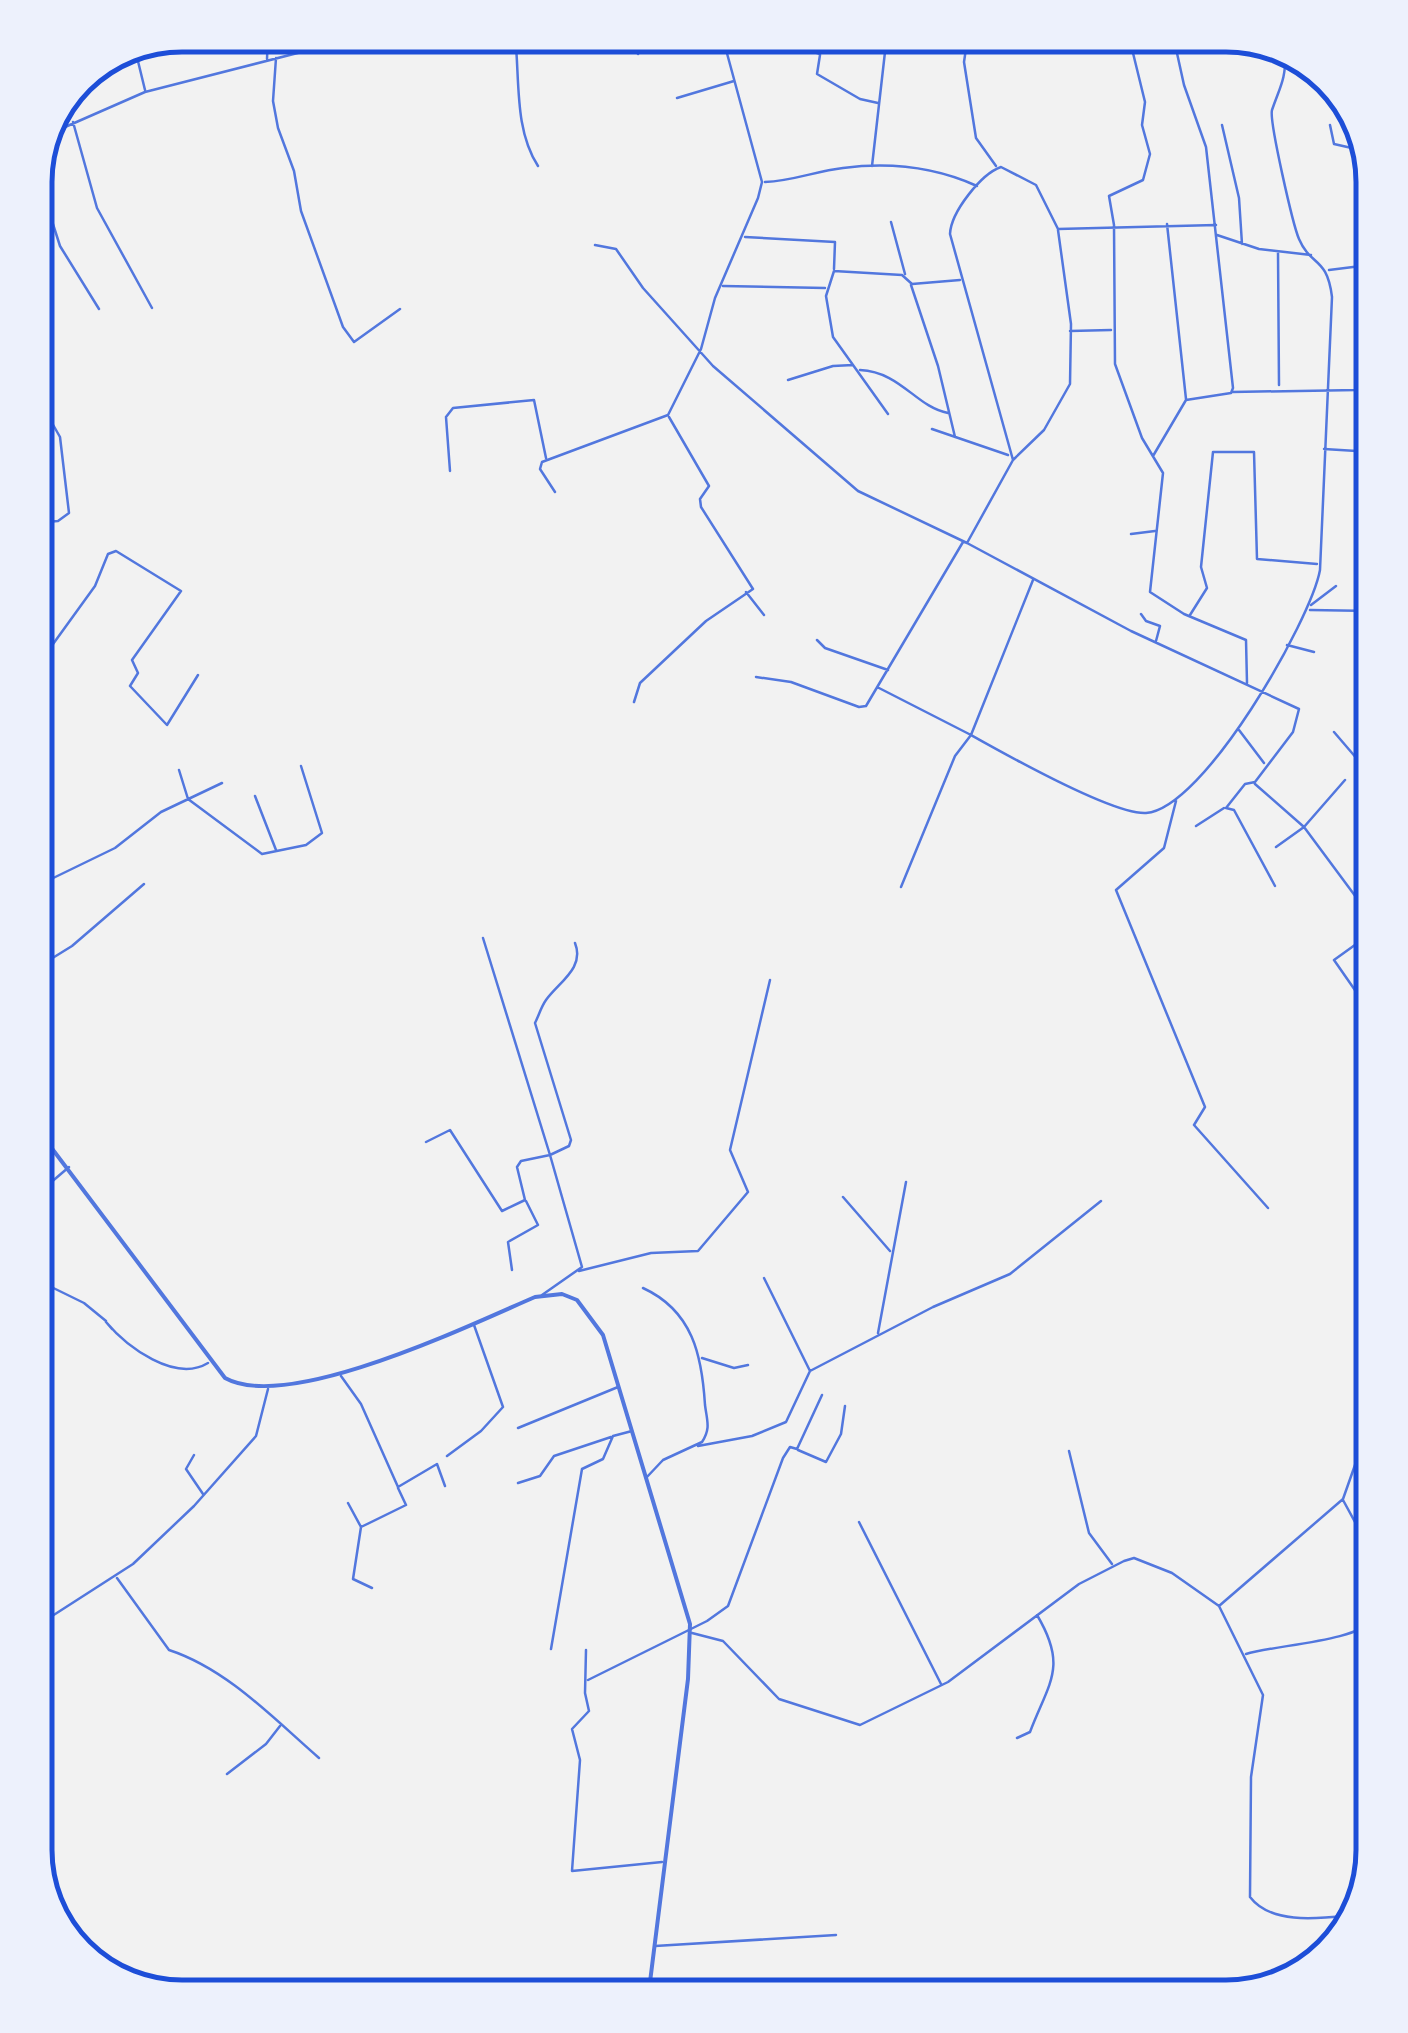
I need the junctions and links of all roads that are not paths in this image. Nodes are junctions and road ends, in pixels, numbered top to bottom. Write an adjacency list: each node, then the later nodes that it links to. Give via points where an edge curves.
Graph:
1 (267, 52): 12 (street)
2 (300, 52): 11 (street)
3 (517, 52): 24 (street, via 521,134)
4 (729, 53): 15 (street)
5 (816, 53): 10 (street)
6 (885, 53): 18 (street)
7 (965, 53): 25 (street, via 976,138)
8 (1133, 53): 33 (street, via 1150,165 1144,180 1110,194)
9 (1177, 53): 32 (street, via 1206,147)
10 (820, 54): 18 (street, via 817,74)
11 (276, 58): 12 (street); 51 (street, via 278,128 344,327 354,342)
12 (267, 60): 16 (street)
13 (138, 61): 16 (street)
14 (1285, 67): 40 (street, via 1272,121 1298,236)
15 (736, 81): 17 (street); 27 (street)
16 (145, 92): 19 (street)
17 (678, 98)
18 (878, 103): 26 (street)
19 (72, 120): 20 (street); 49 (street, via 98,208)
20 (67, 124)
21 (1330, 125): 23 (street, via 1334,144)
22 (1222, 126): 37 (street)
23 (1351, 148)
24 (538, 166)
25 (996, 167): 28 (street); 34 (street, via 1036,185)
26 (872, 168): 27 (street); 28 (street, via 937,170)
27 (762, 182): 36 (street)
28 (978, 186): 45 (street, via 950,228)
29 (891, 222): 44 (street)
30 (53, 224): 50 (street)
31 (1167, 224): 32 (street); 33 (street); 61 (street)
32 (1216, 225): 35 (street)
33 (1114, 226): 34 (street); 52 (street)
34 (1058, 228): 53 (street)
35 (1217, 234): 37 (street); 60 (street)
36 (743, 236): 42 (street, via 834,242); 47 (street)
37 (1242, 244): 39 (street)
38 (596, 245): 54 (street, via 616,249)
39 (1278, 252): 40 (street); 58 (street)
40 (1312, 256): 43 (street)
41 (1356, 265): 43 (street)
42 (834, 271): 44 (street); 48 (street)
43 (1328, 271): 57 (street)
44 (906, 277): 46 (street)
45 (962, 280): 46 (street); 71 (street)
46 (910, 284): 62 (street)
47 (720, 286): 48 (street); 54 (street)
48 (827, 288): 55 (street, via 829,326)
49 (152, 308)
50 (99, 309)
51 (400, 309)
52 (1112, 330): 53 (street); 70 (street, via 1118,376)
53 (1070, 331): 71 (street, via 1066,394 1044,430)
54 (701, 349): 64 (street); 78 (street, via 858,491)
55 (856, 367): 56 (street, via 833,366); 62 (street, via 902,382 932,408); 63 (street)
56 (788, 380)
57 (1327, 386): 58 (street); 59 (street); 68 (street)
58 (1279, 388): 60 (street)
59 (1356, 388)
60 (1232, 392): 61 (street)
61 (1186, 400): 70 (street)
62 (950, 413): 67 (street)
63 (888, 414)
64 (668, 416): 72 (street); 82 (street, via 709,486 701,507 753,589)
65 (53, 424): 75 (street, via 69,513)
66 (932, 429): 67 (street)
67 (955, 437): 71 (street)
68 (1322, 449): 69 (street); 79 (street)
69 (1356, 451)
70 (1153, 457): 76 (street, via 1163,473)
71 (1011, 458): 78 (street)
72 (547, 459): 73 (street, via 534,400 453,408 446,417); 74 (street, via 540,469)
73 (450, 472)
74 (555, 492)
75 (53, 521)
76 (1156, 532): 77 (street); 87 (street, via 1150,592)
77 (1131, 534)
78 (965, 542): 80 (street); 93 (street)
79 (1320, 564): 83 (street); 87 (street, via 1257,559 1254,452 1213,452 1201,567 1207,588)
80 (1034, 579): 89 (street); 102 (street)
81 (1336, 586): 83 (street)
82 (746, 591): 86 (street); 99 (street, via 640,683)
83 (1310, 608): 84 (street); 90 (street)
84 (1356, 610)
85 (1142, 614): 89 (street, via 1160,626)
86 (764, 615)
87 (1190, 617): 96 (street, via 1246,640)
88 (818, 640): 93 (street)
89 (1156, 642): 96 (street)
90 (1285, 644): 92 (street); 98 (street)
91 (53, 645): 94 (street, via 108,554 116,552 180,591 132,660 138,673 130,686 166,726)
92 (1314, 652)
93 (888, 670): 97 (street)
94 (198, 675)
95 (756, 677): 97 (street, via 859,707 873,701)
96 (1247, 684): 98 (street)
97 (879, 688): 102 (street)
98 (1265, 691): 100 (street); 104 (street, via 1301,714)
99 (634, 702)
100 (1238, 728): 104 (street); 111 (street)
101 (1334, 732): 103 (street)
102 (971, 734): 111 (street, via 1138,812); 121 (street)
103 (1356, 758)
104 (1265, 764): 108 (street)
105 (300, 766): 117 (street, via 322,832 313,842)
106 (179, 770): 112 (street)
107 (1345, 780): 115 (street)
108 (1255, 782): 113 (street); 115 (street)
109 (222, 783): 112 (street)
110 (255, 796): 117 (street)
111 (1178, 798): 138 (street, via 1164,848 1116,890 1205,1107 1194,1124)
112 (188, 799): 117 (street, via 254,851); 118 (street, via 115,848)
113 (1226, 808): 114 (street); 120 (street, via 1234,810)
114 (1196, 826)
115 (1304, 827): 116 (street); 122 (street)
116 (1276, 847)
117 (276, 851)
118 (53, 878)
119 (144, 884): 126 (street)
120 (1275, 886)
121 (900, 888)
122 (1356, 897)
123 (483, 938): 131 (street)
124 (574, 943): 131 (street, via 572,972 535,1023 571,1140)
125 (1356, 944): 128 (street, via 1334,960)
126 (53, 958)
127 (770, 980): 141 (street, via 730,1150 750,1189 694,1254 650,1253)
128 (1356, 992)
129 (426, 1142): 136 (street, via 450,1130 502,1211)
130 (52, 1147): 132 (street)
131 (550, 1155): 136 (street, via 518,1164); 141 (street)
132 (69, 1167): 133 (street); 154 (street, via 225,1378)
133 (52, 1181)
134 (906, 1182): 139 (street)
135 (843, 1197): 139 (street)
136 (525, 1200): 140 (street, via 538,1225 508,1242)
137 (1101, 1201): 147 (street, via 1010,1274)
138 (1268, 1208)
139 (891, 1252): 147 (street)
140 (512, 1270)
141 (579, 1271): 145 (street)
142 (764, 1278): 151 (street)
143 (52, 1287): 149 (street, via 84,1303 153,1363 184,1368)
144 (644, 1288): 148 (street, via 671,1308)
145 (541, 1296): 146 (street); 153 (street, via 562,1294 585,1306)
146 (474, 1323): 154 (street, via 380,1360); 164 (street, via 502,1407)
147 (878, 1335): 151 (street)
148 (702, 1358): 150 (street, via 734,1368); 160 (street, via 709,1428)
149 (208, 1362)
150 (748, 1365)
151 (810, 1371): 160 (street, via 786,1422)
152 (342, 1376): 168 (street, via 398,1486 437,1464)
153 (620, 1386): 157 (street); 158 (street)
154 (268, 1389): 175 (street, via 262,1427 249,1446 154,1546)
155 (822, 1394): 161 (street)
156 (845, 1406): 161 (street, via 826,1462)
157 (518, 1428)
158 (632, 1431): 159 (street); 166 (street)
159 (613, 1436): 167 (street, via 554,1456 540,1476); 182 (street, via 603,1460 582,1468)
160 (698, 1446): 166 (street, via 663,1460)
161 (797, 1449): 180 (street, via 790,1447 783,1458 735,1595 722,1612)
162 (1069, 1451): 174 (street, via 1089,1533)
163 (194, 1454): 170 (street, via 186,1469)
164 (447, 1456)
165 (1356, 1462): 171 (street)
166 (645, 1479): 180 (street)
167 (518, 1484)
168 (444, 1486)
169 (398, 1488): 176 (street, via 406,1504 361,1527 353,1579)
170 (203, 1494)
171 (1343, 1498): 173 (street); 177 (street)
172 (859, 1522): 186 (street)
173 (1356, 1523)
174 (1113, 1565): 177 (street, via 1143,1561); 178 (street)
175 (116, 1576): 179 (street); 187 (street, via 169,1650 222,1674)
176 (372, 1588)
177 (1220, 1606): 184 (street)
178 (1036, 1614): 186 (street); 188 (street, via 1054,1649 1054,1676 1030,1732)
179 (52, 1616)
180 (690, 1630): 185 (street); 186 (street, via 722,1642 779,1699 840,1722 870,1723); 191 (street)
181 (1356, 1632): 184 (street)
182 (551, 1649)
183 (586, 1650): 185 (street)
184 (1244, 1654): 192 (street, via 1263,1695 1251,1777 1250,1897 1280,1916)
185 (588, 1680): 191 (street, via 589,1711 572,1728 580,1760 572,1871)
186 (942, 1685)
187 (280, 1725): 189 (street); 190 (street)
188 (1017, 1738)
189 (319, 1758)
190 (227, 1774)
191 (662, 1862): 194 (street)
192 (1338, 1915)
193 (836, 1934): 194 (street)
194 (654, 1946): 195 (street)
195 (650, 1980)

